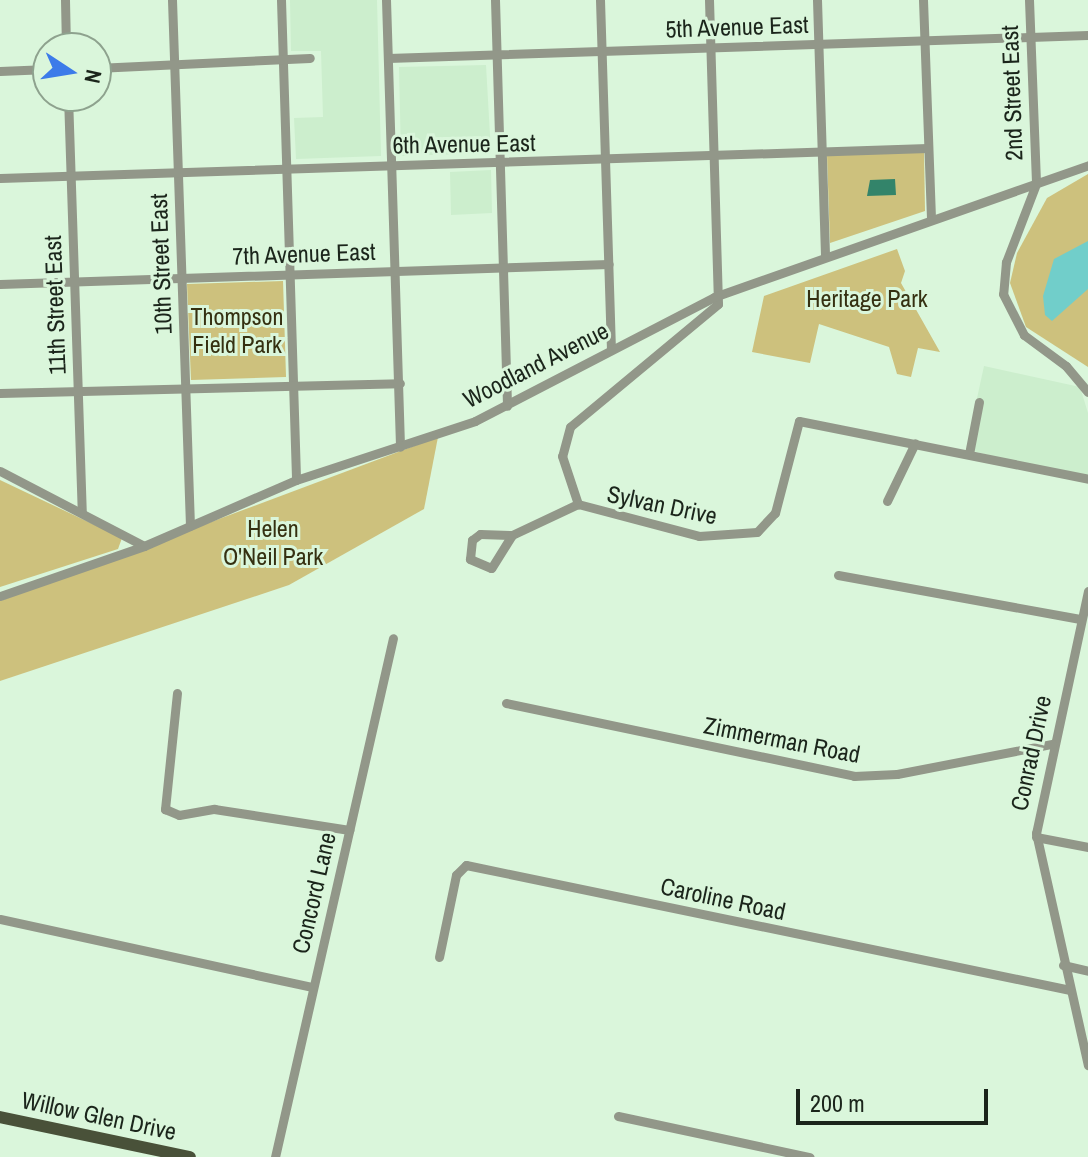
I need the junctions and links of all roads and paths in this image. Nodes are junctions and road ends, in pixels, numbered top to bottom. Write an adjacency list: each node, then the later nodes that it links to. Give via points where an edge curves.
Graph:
1 (65, 0): 11 (street)
2 (172, 0): 22 (street, 10th Street East)
3 (281, 0): 21 (street)
4 (386, 0): 20 (street)
5 (495, 0): 18 (street)
6 (600, 0): 17 (street)
7 (709, 0): 16 (street)
8 (817, 0): 15 (street)
9 (923, 0): 14 (street)
10 (1029, 0): 13 (street, 2nd Street East)
11 (66, 32)
12 (1088, 35): 13 (street, 5th Avenue East)
13 (1030, 37): 14 (street, 5th Avenue East); 38 (street, 2nd Street East)
14 (924, 41): 15 (street, 5th Avenue East); 27 (street)
15 (818, 44): 16 (street, 5th Avenue East); 28 (street)
16 (711, 48): 17 (street, 5th Avenue East); 29 (street)
17 (602, 51): 18 (street, 5th Avenue East); 30 (street)
18 (497, 55): 20 (street, 5th Avenue East); 31 (street)
19 (310, 58): 21 (street)
20 (388, 58): 32 (street)
21 (283, 59): 22 (street); 34 (street)
22 (174, 66): 23 (street); 35 (street, 10th Street East)
23 (112, 68)
24 (32, 70): 25 (street)
25 (0, 71)
26 (69, 112): 36 (street, 11th Street East)
27 (928, 148): 28 (street, 6th Avenue East); 39 (street)
28 (821, 151): 29 (street, 6th Avenue East); 40 (street)
29 (716, 156): 30 (street, 6th Avenue East); 48 (street)
30 (605, 161): 31 (street, 6th Avenue East); 41 (street)
31 (500, 164): 32 (street, 6th Avenue East); 42 (street)
32 (391, 165): 34 (street, 6th Avenue East); 43 (street)
33 (1088, 165): 38 (street, Woodland Avenue)
34 (286, 169): 35 (street, 6th Avenue East); 44 (street)
35 (178, 172): 36 (street, 6th Avenue East); 45 (street, 10th Street East)
36 (71, 176): 37 (street, 6th Avenue East); 46 (street, 11th Street East)
37 (0, 178)
38 (1036, 184): 39 (street, Woodland Avenue); 54 (street, via 1006,262 1007,307 1024,335 1066,366)
39 (931, 220): 40 (street, Woodland Avenue)
40 (825, 257): 48 (street, Woodland Avenue)
41 (609, 264): 42 (street, 7th Avenue East); 49 (street)
42 (503, 268): 43 (street, 7th Avenue East); 57 (street)
43 (396, 271): 44 (street, 7th Avenue East); 50 (street)
44 (290, 275): 45 (street, 7th Avenue East); 51 (street)
45 (181, 279): 46 (street, 7th Avenue East); 52 (street, 10th Street East)
46 (74, 282): 47 (street, 7th Avenue East); 53 (street, 11th Street East)
47 (0, 284)
48 (720, 295): 49 (street, Woodland Avenue); 65 (street, Sylvan Drive, via 715,310 570,427 562,456)
49 (611, 348): 57 (street, Woodland Avenue)
50 (400, 383): 51 (street); 59 (street)
51 (293, 385): 52 (street); 63 (street)
52 (185, 387): 53 (street); 67 (street, 10th Street East)
53 (78, 390): 55 (street); 66 (street, 11th Street East)
54 (1088, 392)
55 (0, 393)
56 (979, 402): 60 (street)
57 (507, 406): 59 (street, Woodland Avenue)
58 (915, 443): 60 (street); 64 (street); 65 (street, Sylvan Drive, via 799,421 775,513 757,532 699,536)
59 (400, 447): 63 (street, Woodland Avenue)
60 (969, 454): 62 (street)
61 (0, 471): 66 (street)
62 (1088, 479)
63 (296, 480): 67 (street, Woodland Avenue)
64 (887, 501)
65 (578, 504): 68 (street)
66 (82, 512): 69 (street)
67 (190, 526): 69 (street, Woodland Avenue)
68 (512, 535): 68 (street, via 491,568 470,559 472,540 480,534)
69 (144, 546): 72 (street, Woodland Avenue)
70 (838, 575): 73 (street)
71 (1088, 591): 73 (street, Conrad Drive)
72 (0, 596)
73 (1080, 619): 77 (street, Conrad Drive)
74 (393, 638): 78 (street, Concord Lane)
75 (177, 693): 78 (street, via 165,809 179,815 214,809)
76 (506, 703): 77 (street, Zimmerman Road, via 854,776 897,774)
77 (1052, 744): 79 (street, Conrad Drive)
78 (349, 830): 85 (street, Concord Lane)
79 (1036, 837): 80 (street); 83 (street, Conrad Drive)
80 (1088, 847)
81 (0, 919): 85 (street)
82 (439, 957): 86 (street, Caroline Road, via 456,875 466,865)
83 (1063, 965): 84 (street); 86 (street, Conrad Drive)
84 (1088, 971)
85 (313, 987): 91 (street, Concord Lane)
86 (1070, 990): 87 (street, Conrad Drive)
87 (1088, 1065)
88 (618, 1116): 92 (street)
89 (0, 1117): 90 (main road, Willow Glen Drive)
90 (190, 1157)
91 (275, 1157)
92 (810, 1157)

